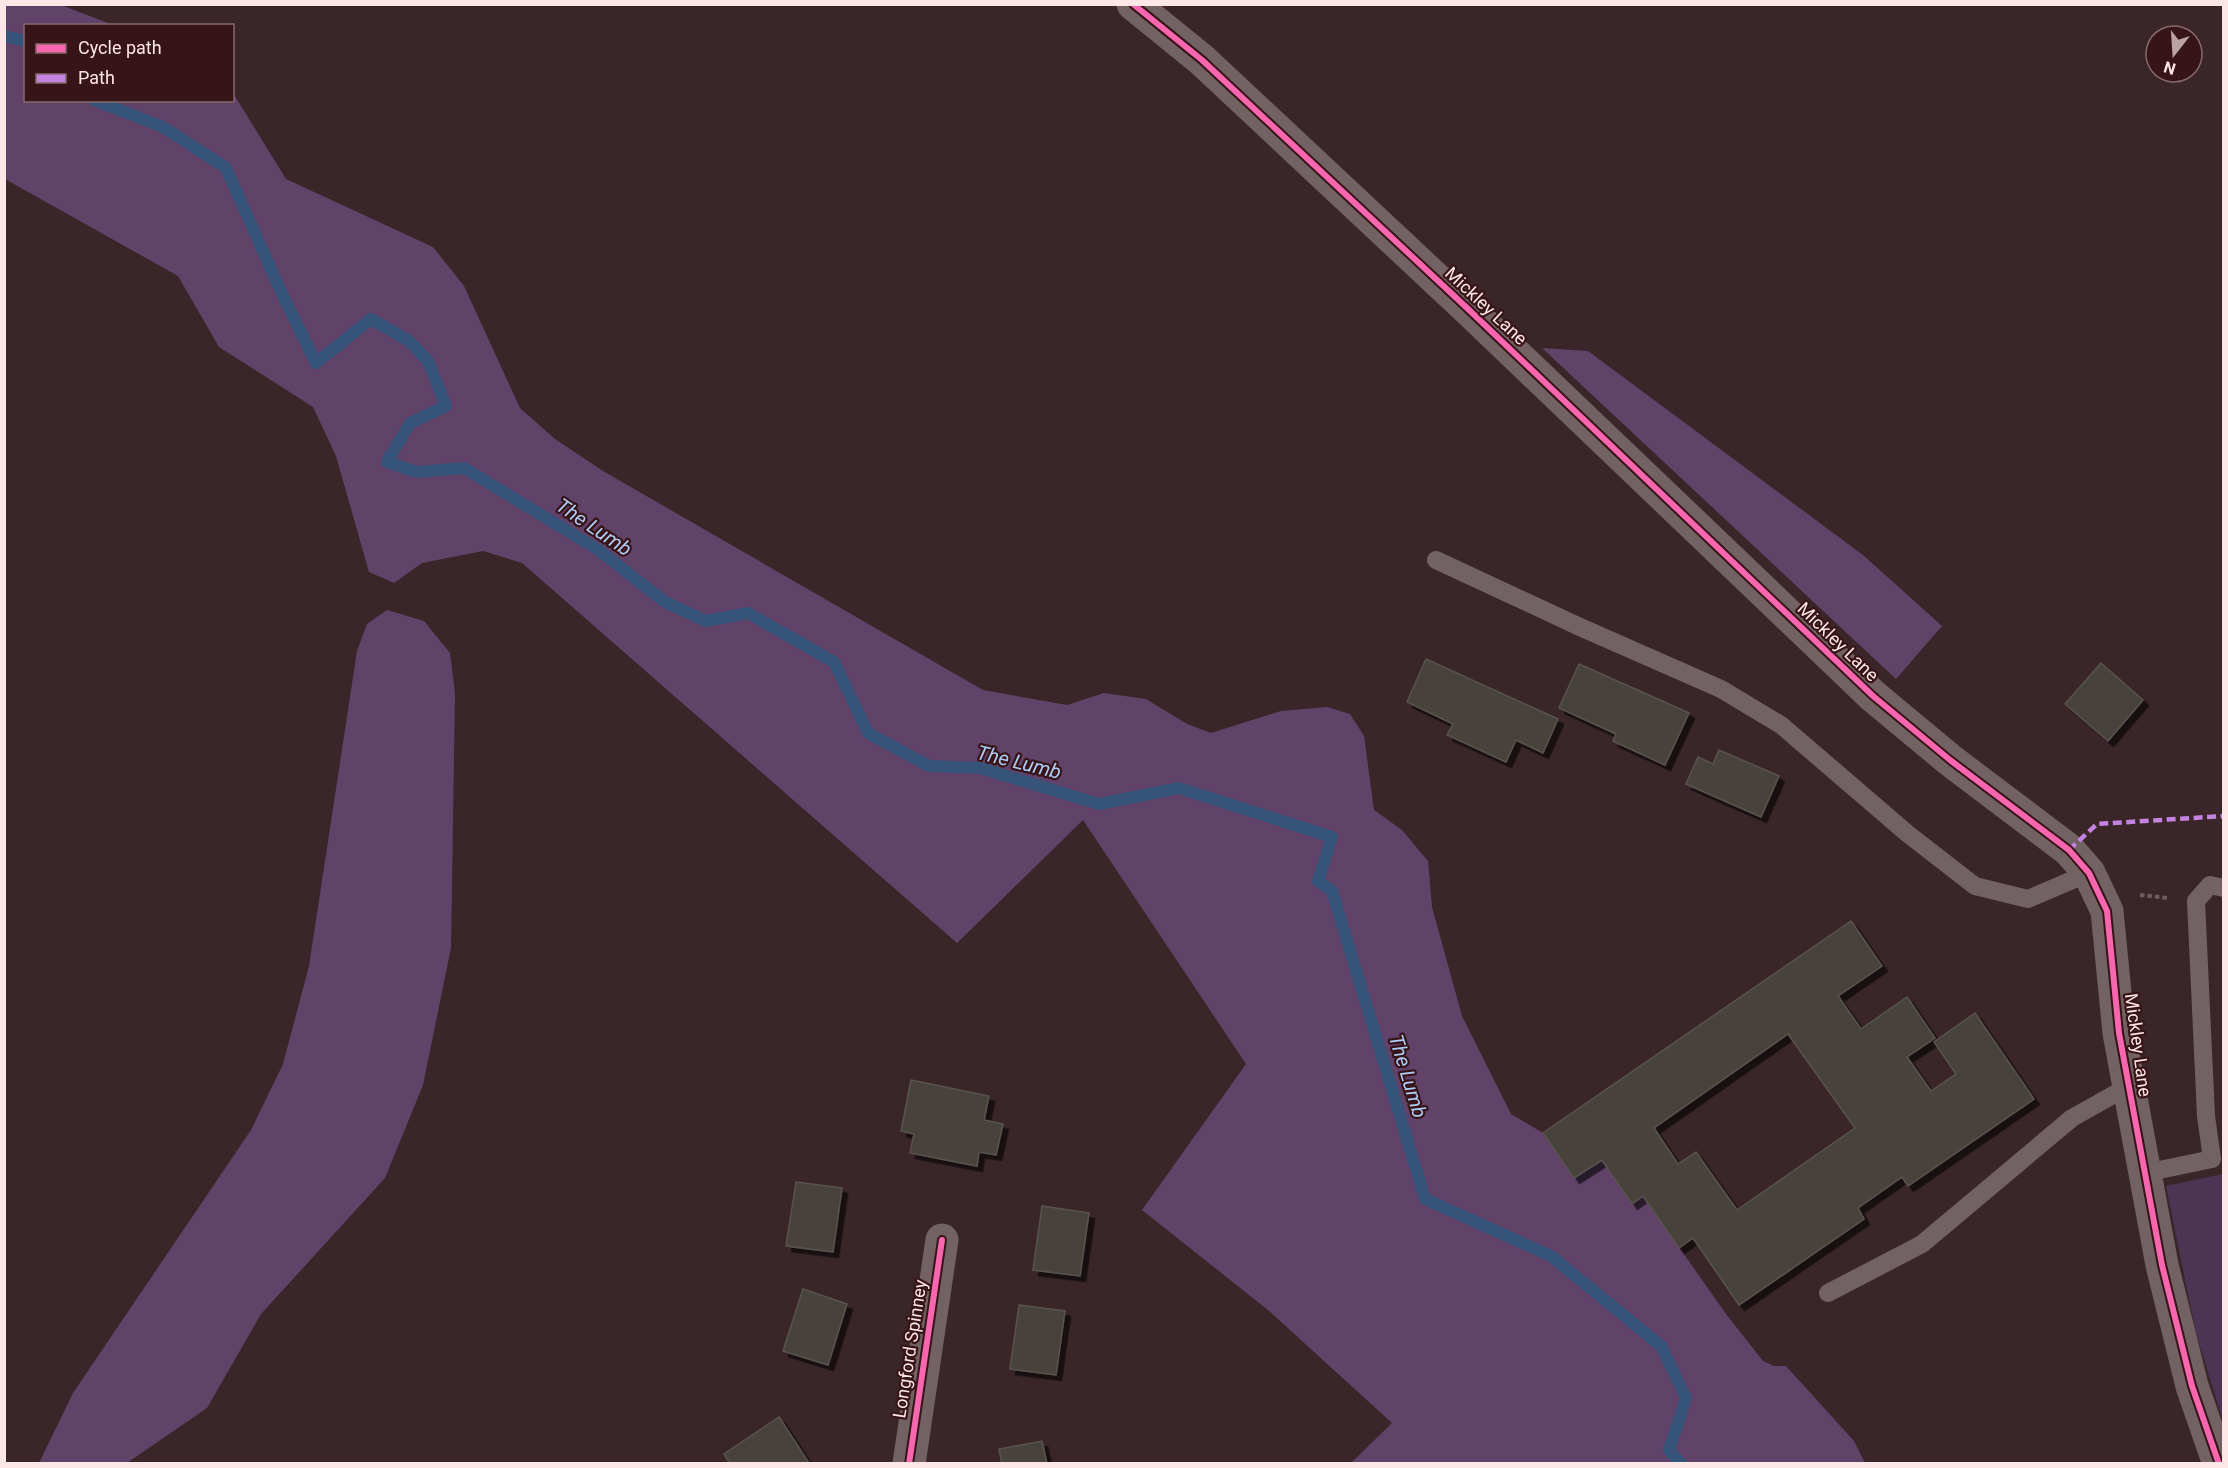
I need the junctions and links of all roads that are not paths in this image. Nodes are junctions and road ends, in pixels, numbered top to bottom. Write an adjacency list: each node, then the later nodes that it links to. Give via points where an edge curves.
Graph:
1 (1133, 4): 3 (street, Mickley Lane, via 1202,60 1873,696 2069,850)
2 (1436, 560): 3 (lane, via 1721,689 1781,725 1975,886 2028,899)
3 (2093, 882): 5 (street, Mickley Lane, via 2107,911)
4 (2223, 888): 6 (lane, via 2210,885 2196,901 2206,1116 2212,1159)
5 (2128, 1086): 6 (street, Mickley Lane); 8 (lane, via 2072,1118 1922,1244)
6 (2145, 1173): 10 (street, Mickley Lane, via 2162,1265 2192,1386)
7 (942, 1240): 9 (street, Longford Spinney)
8 (1828, 1293)
9 (909, 1464)
10 (2219, 1464)

